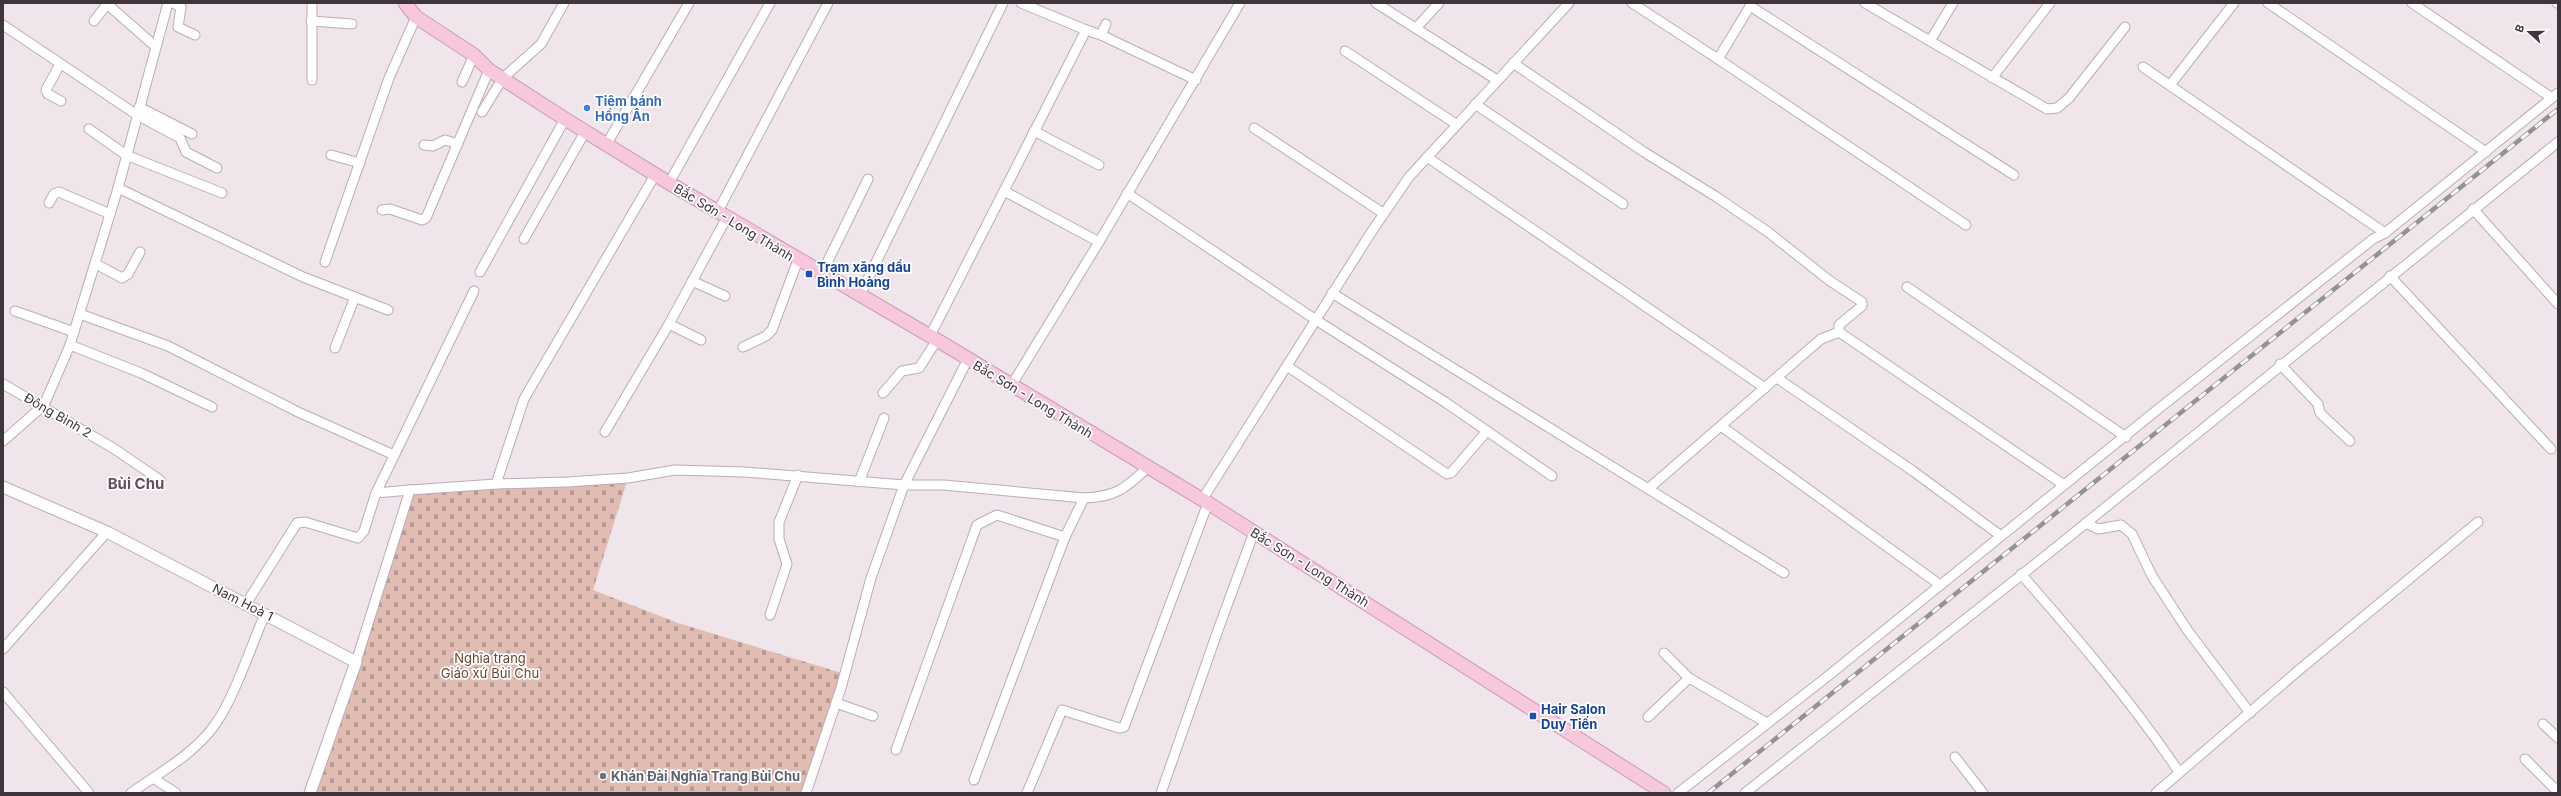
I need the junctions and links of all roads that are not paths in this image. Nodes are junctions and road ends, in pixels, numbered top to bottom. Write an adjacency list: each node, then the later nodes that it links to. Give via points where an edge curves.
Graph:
1 (106, 3): 25 (street); 36 (street)
2 (168, 3): 36 (street)
3 (173, 3): 33 (street, via 181,7 178,28)
4 (312, 3): 26 (street)
5 (405, 3): 24 (main road, Bắc Sơn - Long Thành)
6 (564, 3): 44 (street, via 541,44)
7 (689, 3): 66 (street)
8 (770, 3): 77 (street)
9 (828, 3): 88 (street)
10 (1003, 3): 104 (street)
11 (1022, 3): 32 (street)
12 (1240, 3): 47 (street)
13 (1376, 3): 31 (street)
14 (1439, 3): 31 (street)
15 (1569, 3): 40 (street)
16 (1633, 3): 39 (street)
17 (1864, 3): 35 (street)
18 (1953, 3): 35 (street)
19 (2050, 3): 45 (street)
20 (2234, 3): 50 (street)
21 (2268, 3): 67 (street)
22 (2412, 3): 51 (street)
23 (1751, 5): 39 (street); 75 (street)
24 (416, 17): 38 (main road, Bắc Sơn - Long Thành); 71 (street, via 389,78)
25 (94, 21)
26 (311, 22): 27 (street); 46 (street)
27 (352, 24)
28 (1106, 24): 34 (street)
29 (3, 25): 41 (street)
30 (2125, 27): 45 (street, via 2069,98 2057,108 2040,106)
31 (1416, 28): 48 (street)
32 (1086, 30): 34 (street); 60 (street)
33 (194, 35)
34 (1101, 35): 47 (street)
35 (1930, 41): 45 (street)
36 (156, 47): 54 (street)
37 (1345, 51): 57 (street)
38 (474, 55): 43 (main road, Bắc Sơn - Long Thành); 49 (street)
39 (1718, 59): 89 (street)
40 (1513, 63): 48 (street); 114 (street, via 1644,152 1716,196 1862,302 1862,306 1839,325)
41 (60, 64): 52 (street, via 46,90 48,94); 54 (street)
42 (2143, 67): 50 (street)
43 (489, 70): 44 (main road, Bắc Sơn - Long Thành); 64 (street)
44 (503, 78): 55 (street); 56 (main road, Bắc Sơn - Long Thành)
45 (1992, 78)
46 (312, 80)
47 (1196, 80): 81 (street)
48 (1497, 80): 53 (street)
49 (462, 82)
50 (2170, 85): 90 (street)
51 (2555, 95): 67 (street)
52 (61, 101)
53 (1475, 104): 57 (street); 83 (street)
54 (138, 111): 62 (street); 68 (street); 73 (street, via 180,138 186,152)
55 (482, 112)
56 (565, 119): 61 (main road, Bắc Sơn - Long Thành); 97 (street)
57 (1456, 124): 70 (street)
58 (1254, 128): 86 (street)
59 (88, 129): 68 (street)
60 (1034, 131): 72 (street); 79 (street)
61 (585, 132): 66 (main road, Bắc Sơn - Long Thành); 91 (street)
62 (192, 134)
63 (2558, 142): 84 (street)
64 (458, 144): 65 (street, via 445,140 433,146); 85 (street, via 426,218 422,220 390,209)
65 (424, 145)
66 (606, 145): 74 (main road, Bắc Sơn - Long Thành)
67 (2486, 152): 90 (street)
68 (126, 155): 78 (street); 80 (street)
69 (331, 155): 71 (street)
70 (1427, 157): 86 (street); 126 (street)
71 (360, 163): 95 (street)
72 (1099, 165)
73 (217, 168)
74 (655, 175): 77 (main road, Bắc Sơn - Long Thành); 144 (street, via 524,399)
75 (2014, 175)
76 (868, 179): 98 (street)
77 (669, 183): 88 (main road, Bắc Sơn - Long Thành)
78 (118, 188): 87 (street); 106 (street, via 284,269)
79 (1004, 190): 92 (street); 115 (street)
80 (222, 193)
81 (1127, 193): 92 (street); 111 (street)
82 (49, 203): 87 (street, via 54,194 59,192)
83 (1623, 204)
84 (2473, 209): 99 (street); 107 (street)
85 (382, 210)
86 (1383, 213): 103 (street)
87 (110, 214): 96 (street)
88 (723, 214): 94 (main road, Bắc Sơn - Long Thành); 100 (street)
89 (1966, 225)
90 (2385, 233): 134 (street, via 2373,239)
91 (524, 239)
92 (1099, 242): 125 (street)
93 (140, 252): 96 (street, via 128,274 122,278)
94 (798, 260): 98 (main road, Bắc Sơn - Long Thành); 118 (street, via 772,330 766,336)
95 (325, 262)
96 (96, 264): 110 (street)
97 (480, 272)
98 (822, 273): 104 (main road, Bắc Sơn - Long Thành)
99 (2390, 276): 121 (street); 137 (street)
100 (692, 281): 105 (street); 112 (street)
101 (1907, 287): 134 (street)
102 (474, 291): 138 (street)
103 (1332, 292): 111 (street); 148 (street)
104 (860, 294): 115 (main road, Bắc Sơn - Long Thành)
105 (725, 296)
106 (355, 298): 108 (street); 119 (street)
107 (2558, 304)
108 (388, 310)
109 (15, 311): 113 (street)
110 (80, 314): 113 (street); 138 (street, via 168,346 298,412)
111 (1316, 320): 122 (street); 132 (street)
112 (669, 324): 116 (street); 133 (street)
113 (74, 332): 117 (street)
114 (1839, 332): 123 (street, via 1822,340); 146 (street)
115 (933, 338): 120 (main road, Bắc Sơn - Long Thành); 127 (street, via 919,368 902,371)
116 (701, 340)
117 (70, 346): 128 (street); 129 (street, via 141,373)
118 (743, 347)
119 (334, 348)
120 (968, 359): 125 (main road, Bắc Sơn - Long Thành); 145 (street)
121 (2280, 364): 136 (street, via 2318,404 2320,413); 154 (street)
122 (1287, 366): 132 (street, via 1447,474 1459,466); 152 (street)
123 (1777, 378): 126 (street); 157 (street, via 1913,471)
124 (3, 384): 128 (street, Đông Bình 2)
125 (1011, 386): 139 (main road, Bắc Sơn - Long Thành)
126 (1765, 388): 131 (street)
127 (883, 393)
128 (44, 405): 135 (street); 142 (street, Đông Bình 2)
129 (212, 407)
130 (884, 418): 143 (street)
131 (1721, 426): 148 (street); 161 (street)
132 (1487, 431): 141 (street)
133 (605, 432)
134 (2126, 437): 146 (street)
135 (3, 441)
136 (2350, 441)
137 (2551, 449)
138 (394, 455): 150 (street)
139 (1147, 468): 151 (street, via 1120,492 1103,498); 152 (main road, Bắc Sơn - Long Thành)
140 (798, 475): 143 (street); 144 (street, via 675,470 628,478); 164 (street, via 779,522 779,539 787,564)
141 (1552, 476)
142 (160, 480)
143 (859, 482): 145 (street)
144 (496, 484): 149 (street)
145 (904, 485): 151 (street, via 944,485); 170 (street, via 871,578)
146 (2064, 485): 157 (street)
147 (3, 487): 155 (street, Nam Hoà 1)
148 (1648, 489): 159 (street)
149 (410, 490): 150 (street); 167 (street)
150 (376, 493): 162 (street, via 364,531 358,538 305,522 297,523)
151 (1084, 498): 158 (street)
152 (1205, 502): 156 (main road, Bắc Sơn - Long Thành); 189 (street, via 1124,727 1120,728 1062,710)
153 (2478, 522): 171 (street)
154 (2086, 523): 160 (street); 171 (street, via 2098,529 2121,525 2132,534 2152,576 2184,625)
155 (107, 532): 162 (street, Nam Hoà 1); 165 (street)
156 (1254, 532): 190 (street); 191 (main road, Bắc Sơn - Long Thành)
157 (2001, 536): 161 (street)
158 (1065, 537): 177 (street, via 997,516 977,525); 182 (street)
159 (1784, 573)
160 (2021, 574): 180 (street, via 2088,650 2151,730); 193 (street)
161 (1940, 585): 174 (street)
162 (246, 604): 163 (street, Nam Hoà 1)
163 (265, 614): 167 (street, Nam Hoà 1); 181 (street, via 226,706 215,725 181,757)
164 (770, 615)
165 (3, 649)
166 (1664, 653): 168 (street)
167 (356, 662): 187 (street)
168 (1690, 678): 173 (street); 174 (street)
169 (3, 692): 184 (street)
170 (836, 703): 172 (street); 188 (street)
171 (2250, 713): 180 (street)
172 (873, 716)
173 (1648, 717)
174 (1767, 723): 192 (street)
175 (2543, 724): 176 (street)
176 (2558, 738)
177 (896, 750)
178 (1955, 756): 194 (street)
179 (2524, 759): 183 (street)
180 (2179, 772): 195 (street)
181 (153, 778): 185 (street); 186 (street)
182 (974, 780)
183 (2558, 792)
184 (89, 793)
185 (131, 793)
186 (176, 793)
187 (310, 793)
188 (806, 793)
189 (1027, 793)
190 (1161, 793)
191 (1664, 793)
192 (1678, 793)
193 (1745, 793)
194 (1983, 793)
195 (2156, 793)

